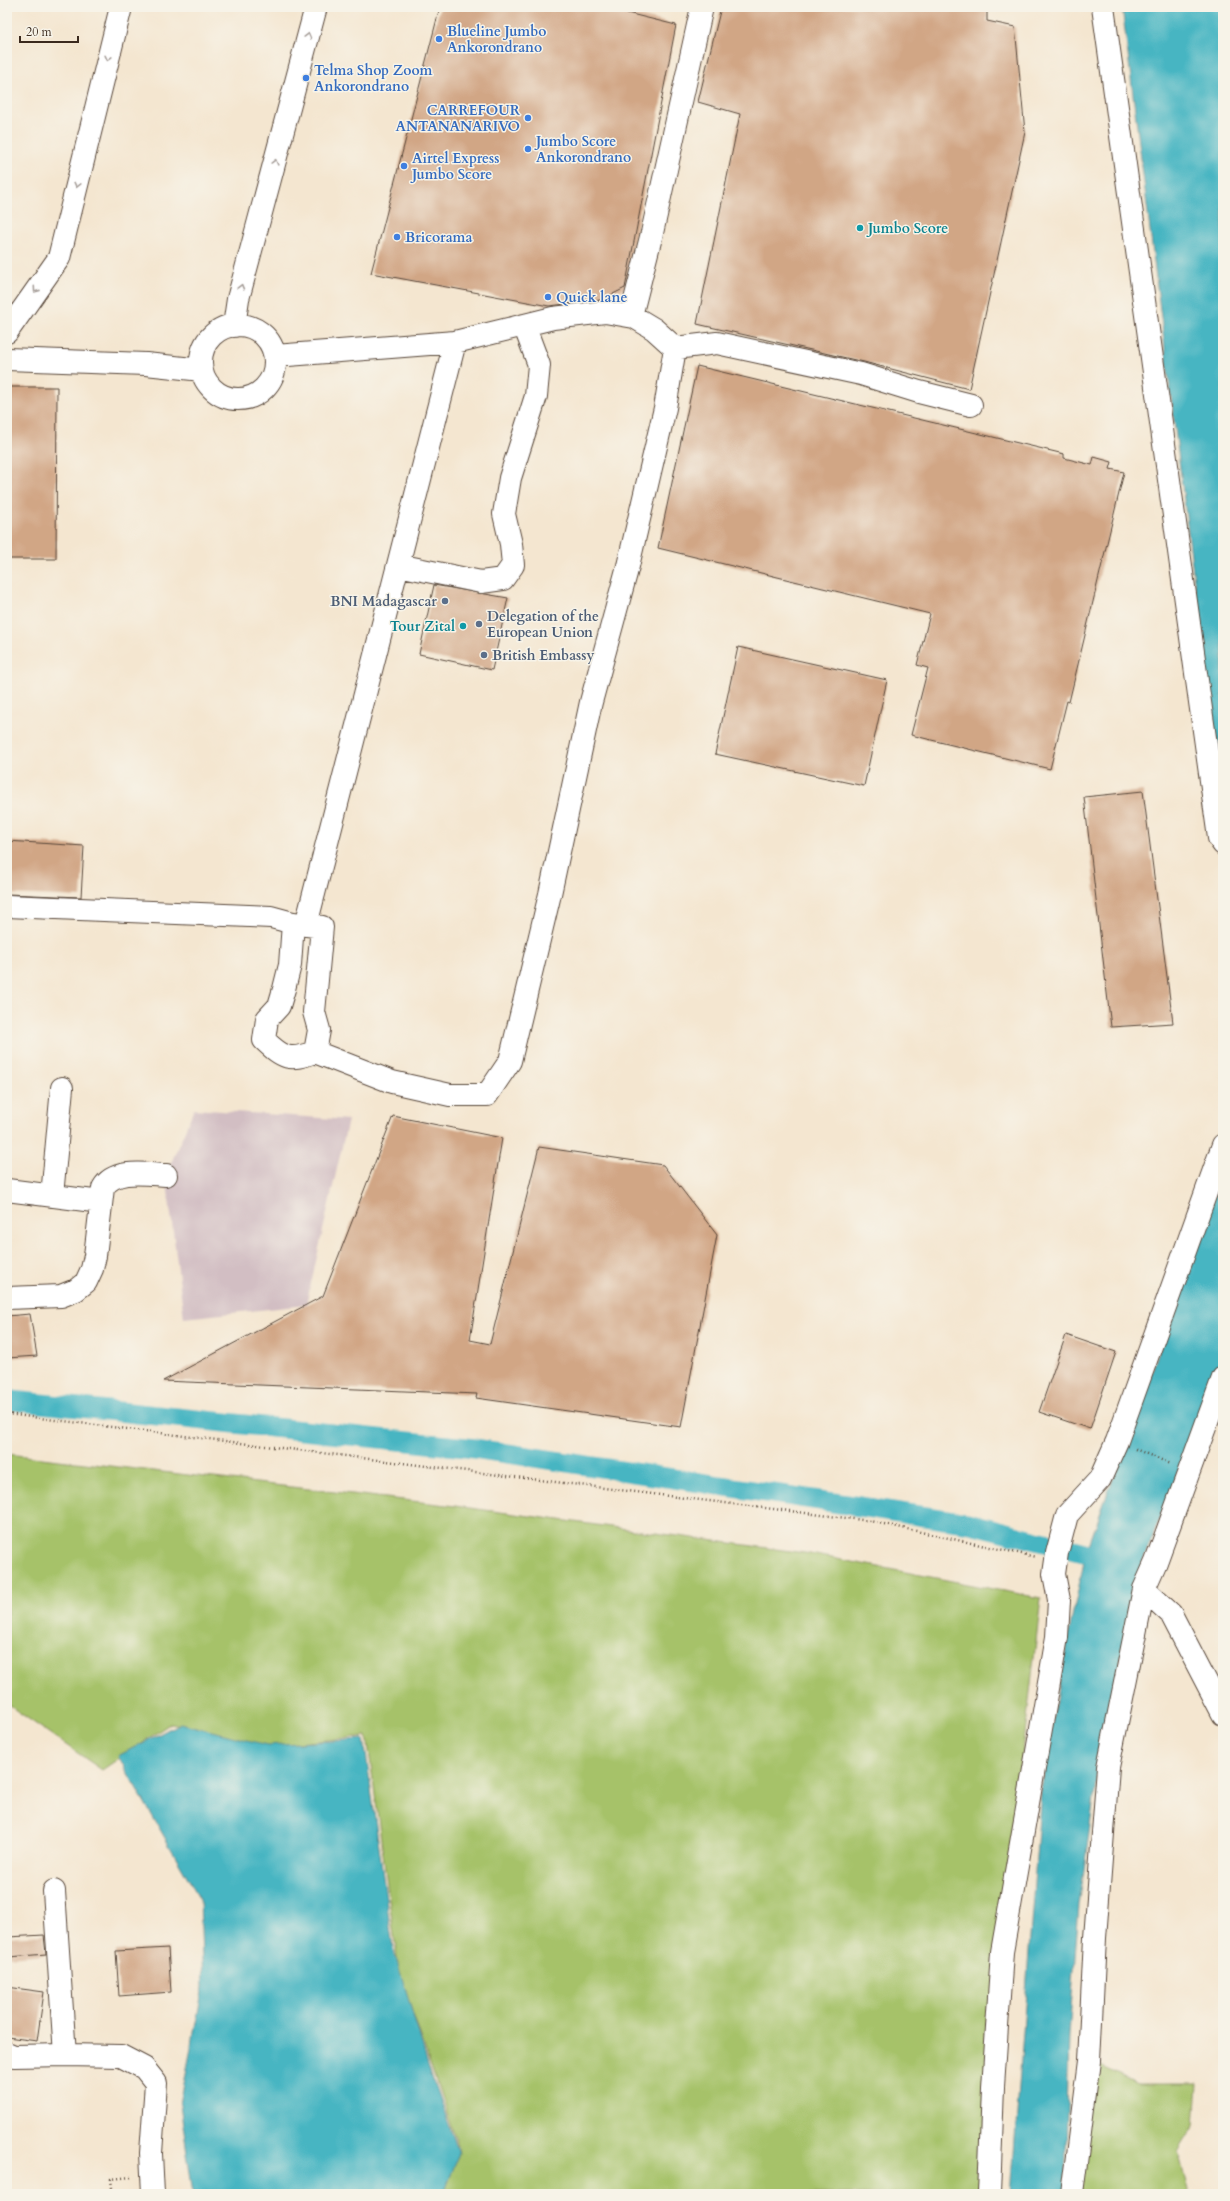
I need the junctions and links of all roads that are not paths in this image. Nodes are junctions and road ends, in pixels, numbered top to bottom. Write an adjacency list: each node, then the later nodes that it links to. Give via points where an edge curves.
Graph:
1 (121, 7): 8 (street, one-way to 8, via 58,258)
2 (316, 7): 7 (street, one-way to 2, via 238,299)
3 (702, 7): 5 (street, via 652,233)
4 (1104, 7): 16 (street, via 1219,838)
5 (630, 316): 6 (street, via 606,312 553,318); 10 (street, via 654,329)
6 (524, 325): 9 (street); 15 (street, via 539,365 536,396 510,478 504,514 513,565 503,579 481,582)
7 (234, 326): 11 (street, via 256,329 265,336); 13 (street, via 219,330 208,341 202,355)
8 (7, 332)
9 (455, 342): 11 (street); 15 (street)
10 (675, 348): 14 (street, via 717,342 861,374); 19 (street, via 665,408 632,551 592,702 510,1061 487,1095 450,1095 392,1082)
11 (275, 356): 13 (street, via 273,376 268,385 251,397 230,398 221,394 206,380)
12 (7, 359): 13 (street, via 146,364)
13 (202, 370)
14 (971, 405)
15 (398, 565): 18 (street)
16 (1223, 844)
17 (7, 906): 18 (street, via 271,917)
18 (300, 924): 19 (street, via 322,927 314,1012 319,1030); 19 (street, via 279,1006 267,1020 264,1040 277,1053 295,1059)
19 (315, 1052)
20 (62, 1088): 24 (street)
21 (1223, 1145): 34 (street, via 1117,1441 1100,1479 1067,1515 1056,1557 1054,1574 1059,1600 1057,1637 1002,1952)
22 (166, 1175): 25 (street, via 124,1174 113,1177 103,1188)
23 (7, 1190): 24 (street)
24 (52, 1196): 25 (street)
25 (101, 1202): 26 (street, via 96,1256 86,1282 76,1290 61,1296)
26 (7, 1298)
27 (1223, 1378): 28 (street)
28 (1144, 1589): 29 (street, via 1171,1614); 35 (street, via 1108,1767 1089,2061)
29 (1223, 1714)
30 (54, 1891): 32 (street)
31 (7, 2053): 32 (street, via 14,2056)
32 (65, 2054): 33 (street, via 121,2056 144,2068 156,2083 151,2153)
33 (153, 2194)
34 (989, 2194)
35 (1072, 2194)

